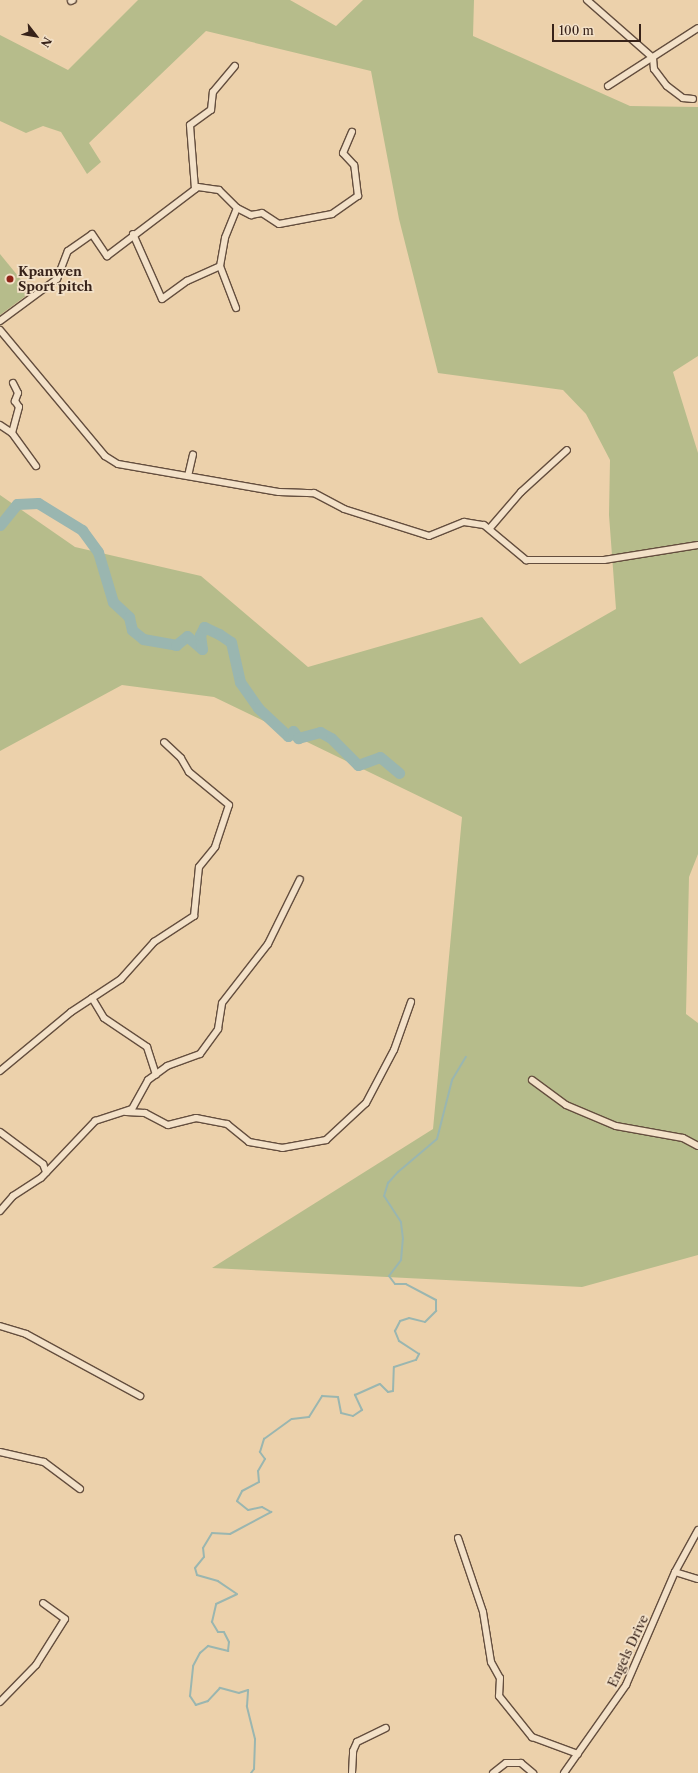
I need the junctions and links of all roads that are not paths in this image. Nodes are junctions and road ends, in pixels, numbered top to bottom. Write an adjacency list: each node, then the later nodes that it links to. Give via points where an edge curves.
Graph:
1 (587, 0): 3 (street)
2 (698, 28): 3 (street)
3 (653, 58): 5 (street); 6 (street, via 654,69 667,86 683,98)
4 (235, 66): 8 (street, via 213,92 211,110 190,124)
5 (608, 86)
6 (693, 99)
7 (352, 132): 9 (street, via 343,153 354,165 358,196 332,214 279,224 262,213 251,215)
8 (195, 188): 9 (street, via 219,190); 10 (street)
9 (237, 208): 11 (street, via 225,238)
10 (133, 234): 11 (street, via 162,299 187,281); 13 (street, via 107,256 92,234 68,251 57,279)
11 (220, 266): 12 (street)
12 (236, 308)
13 (0, 321)
14 (0, 330): 21 (street, via 105,456 118,464)
15 (13, 383): 17 (street, via 18,393 14,401 19,407)
16 (0, 425): 17 (street)
17 (12, 433): 20 (street)
18 (567, 450): 22 (street, via 521,492)
19 (193, 455): 21 (street)
20 (36, 466)
21 (188, 476): 22 (street, via 279,492 314,493 344,509 429,536 464,522)
22 (490, 528): 23 (street, via 526,560 604,560)
23 (698, 545)
24 (164, 742): 26 (street, via 189,772 229,805 216,847 199,867 194,916 154,942 121,979)
25 (300, 879): 29 (street, via 268,944 222,1003 218,1029 205,1048 200,1054)
26 (92, 998): 28 (street); 29 (street, via 104,1018 147,1047)
27 (412, 1002): 31 (street, via 394,1050 366,1103 326,1140 282,1148 249,1142 227,1124 196,1118 168,1125 145,1113)
28 (0, 1071)
29 (156, 1075): 31 (street, via 148,1080 132,1109)
30 (532, 1080): 33 (street, via 566,1105 616,1126 683,1138)
31 (123, 1112): 34 (street, via 95,1121)
32 (0, 1132): 34 (street, via 43,1164)
33 (698, 1146)
34 (46, 1172): 35 (street)
35 (2, 1207)
36 (0, 1326): 37 (street, via 26,1334)
37 (140, 1396)
38 (0, 1452): 39 (street, via 44,1462)
39 (80, 1488)
40 (698, 1530): 42 (street, Engels Drive)
41 (458, 1538): 47 (street, via 483,1612 491,1662 500,1678 499,1696 532,1737)
42 (675, 1572): 43 (street); 47 (street, Engels Drive, via 626,1685)
43 (698, 1578)
44 (44, 1603): 45 (street, via 65,1619 36,1665)
45 (0, 1702)
46 (386, 1728): 48 (street, via 357,1742 353,1751)
47 (578, 1754): 51 (street, Engels Drive)
48 (352, 1773)
49 (493, 1773): 50 (street, via 506,1763 521,1763)
50 (533, 1773)
51 (564, 1773)

